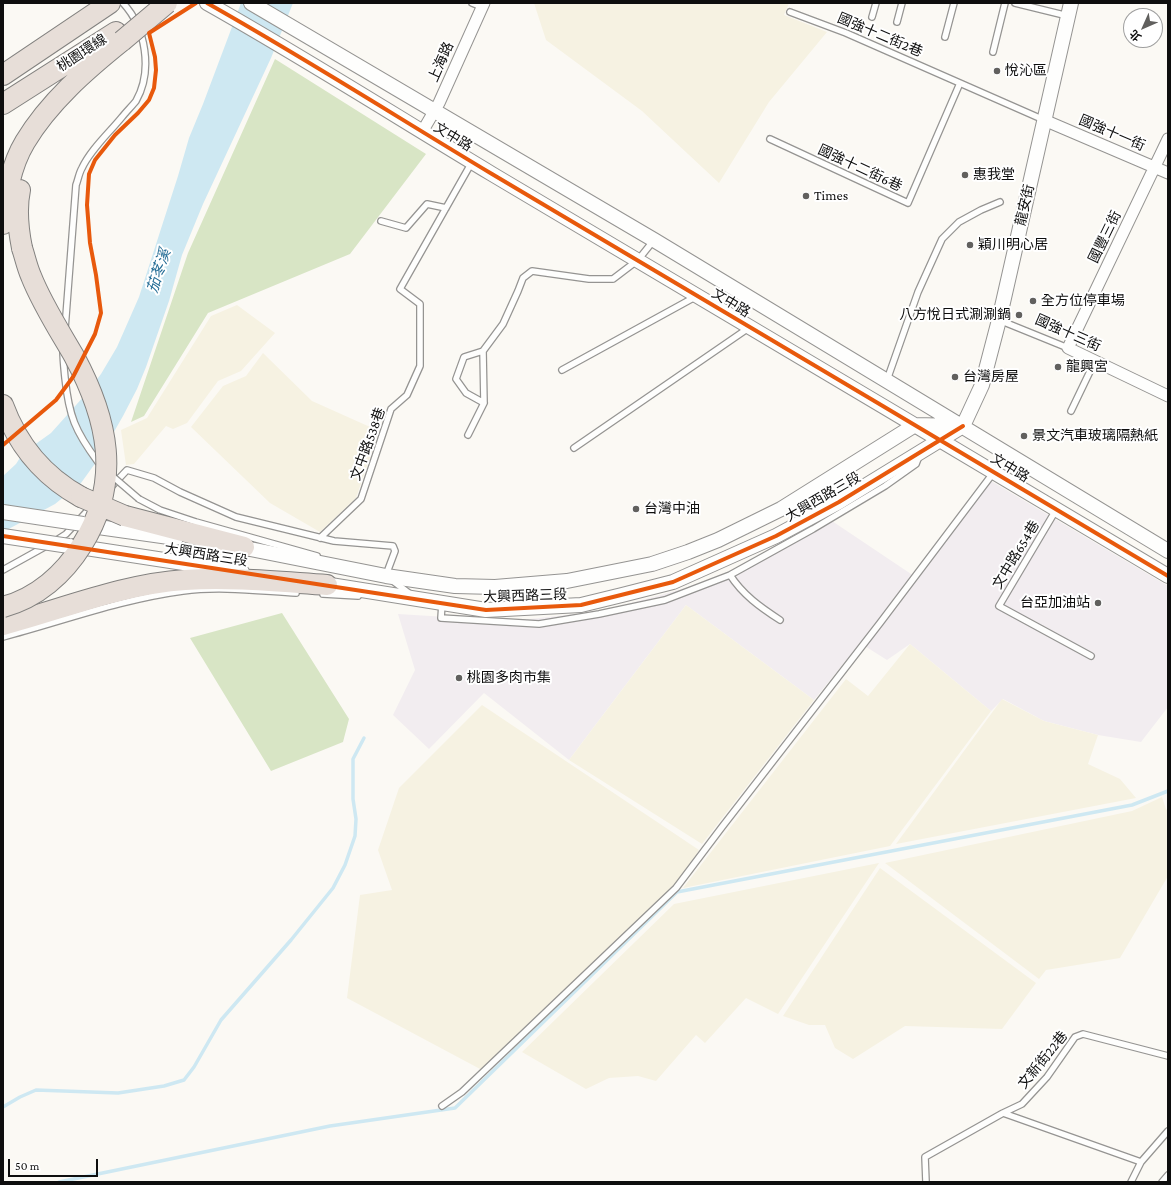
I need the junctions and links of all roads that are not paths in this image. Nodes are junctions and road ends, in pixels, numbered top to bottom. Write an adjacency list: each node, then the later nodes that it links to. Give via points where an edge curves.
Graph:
1 (110, 3): 16 (highway, 桃園環線)
2 (123, 3): 69 (lane, bridge, via 140,31 145,46 144,80 136,101 92,153 82,168 76,185 63,355 73,422 83,442 98,462 140,499 160,510)
3 (160, 3): 20 (highway, 桃園環線)
4 (167, 3): 20 (highway, bridge)
5 (207, 3): 19 (street, 文中路)
6 (251, 3): 14 (street, 文中路)
7 (876, 3): 17 (lane)
8 (902, 3): 18 (lane)
9 (954, 3): 21 (lane)
10 (1005, 3): 22 (lane)
11 (1014, 3): 13 (lane)
12 (479, 4): 28 (street, 上海路)
13 (1070, 9): 29 (street, 龍安街)
14 (265, 11): 19 (street); 28 (street, 文中路)
15 (790, 12): 25 (lane, 國強十二街2巷, via 846,33)
16 (89, 16): 23 (highway); 24 (highway, 桃園環線)
17 (872, 17)
18 (897, 22)
19 (255, 31): 30 (street, 文中路)
20 (118, 36): 26 (highway); 27 (highway, 桃園環線)
21 (945, 37)
22 (993, 52)
23 (3, 66)
24 (3, 75)
25 (960, 83): 29 (lane, 國強十二街2巷); 31 (lane, 國強十二街6巷, via 908,203)
26 (55, 102): 39 (highway, via 24,143 16,161 6,194); 75 (highway, bridge, via 34,139 22,178 18,230 31,276 97,406 107,454 106,476 98,513 76,555 48,585)
27 (3, 104)
28 (435, 111): 30 (street, 上海路); 40 (street, 文中路)
29 (1044, 120): 34 (street, 國強十一街); 43 (street, 龍安街)
30 (422, 132): 33 (street, 文中路)
31 (770, 139)
32 (1168, 139): 34 (street, 國豐三街)
33 (472, 162): 37 (lane, 文中路538巷); 41 (street, 文中路)
34 (1155, 167): 35 (street, 國強十一街); 45 (street, 國豐三街)
35 (1168, 173)
36 (1000, 202): 49 (lane, via 958,222 942,239 918,292)
37 (446, 208): 38 (lane, via 427,204 406,228); 64 (lane, 文中路538巷, via 400,289 420,304 420,366 407,395 391,409 361,499)
38 (381, 221)
39 (3, 224)
40 (654, 240): 41 (lane); 49 (street, 文中路)
41 (638, 260): 42 (street, 文中路); 46 (lane, via 614,279 589,279 532,271 523,278 503,324)
42 (697, 296): 44 (street, 文中路); 48 (lane)
43 (999, 320): 45 (lane, 國強十三街); 55 (street, 龍安街, via 982,385)
44 (750, 327): 54 (street, 文中路); 58 (lane)
45 (1068, 348): 47 (street, 國強十三街)
46 (483, 352): 51 (lane); 51 (lane, via 464,358 456,379 466,393)
47 (1095, 361): 50 (street, 國強十三街); 53 (lane)
48 (562, 370)
49 (887, 381): 55 (street, 文中路)
50 (1168, 396)
51 (484, 403): 56 (lane)
52 (3, 405): 65 (highway, bridge, via 14,430 32,458 65,488 81,498 125,516)
53 (1071, 411)
54 (915, 425): 55 (street); 57 (street, 文中路); 69 (street, 大興西路三段, via 781,509 718,540 652,564 567,581 495,588 455,586)
55 (963, 426): 57 (street, 大興西路三段); 66 (street, 文中路)
56 (468, 434)
57 (940, 440): 59 (street, 大興西路三段); 60 (street, 文中路)
58 (574, 448)
59 (920, 451): 68 (lane, via 916,464 885,486); 74 (street, 大興西路三段, via 839,502 776,536 673,582 581,605 486,610)
60 (994, 472): 61 (street, 文中路); 81 (lane, via 676,888 462,1092)
61 (1056, 510): 70 (street, 文中路); 79 (lane, 文中路654巷, via 999,606)
62 (3, 512): 65 (street, 大興西路三段, bridge)
63 (3, 536): 71 (street, 大興西路三段, bridge)
64 (320, 538): 67 (lane, via 236,517 154,478 127,470 66,534); 69 (lane, via 393,546 395,551)
65 (244, 547): 69 (street, 大興西路三段)
66 (1168, 551)
67 (3, 570)
68 (730, 574): 74 (lane, via 665,600 539,624 441,618); 76 (lane, via 738,587)
69 (386, 576): 73 (lane)
70 (1168, 576)
71 (322, 589): 73 (street, 大興西路三段); 77 (highway, via 224,580 185,580 120,591)
72 (301, 593): 78 (lane, via 224,589 185,591 125,603)
73 (416, 599): 74 (street, 大興西路三段)
74 (442, 604)
75 (3, 607)
76 (780, 620)
77 (3, 625)
78 (3, 637)
79 (1091, 656)
80 (1168, 1056): 82 (lane, 文新街22巷, via 1083,1034 1075,1037 1047,1077 1022,1104)
81 (442, 1106)
82 (1003, 1113): 84 (lane); 86 (lane, 文新街22巷, via 925,1157)
83 (1168, 1131): 84 (lane)
84 (1140, 1162): 87 (lane)
85 (1168, 1175): 88 (lane)
86 (926, 1182)
87 (1131, 1182)
88 (1162, 1182)

